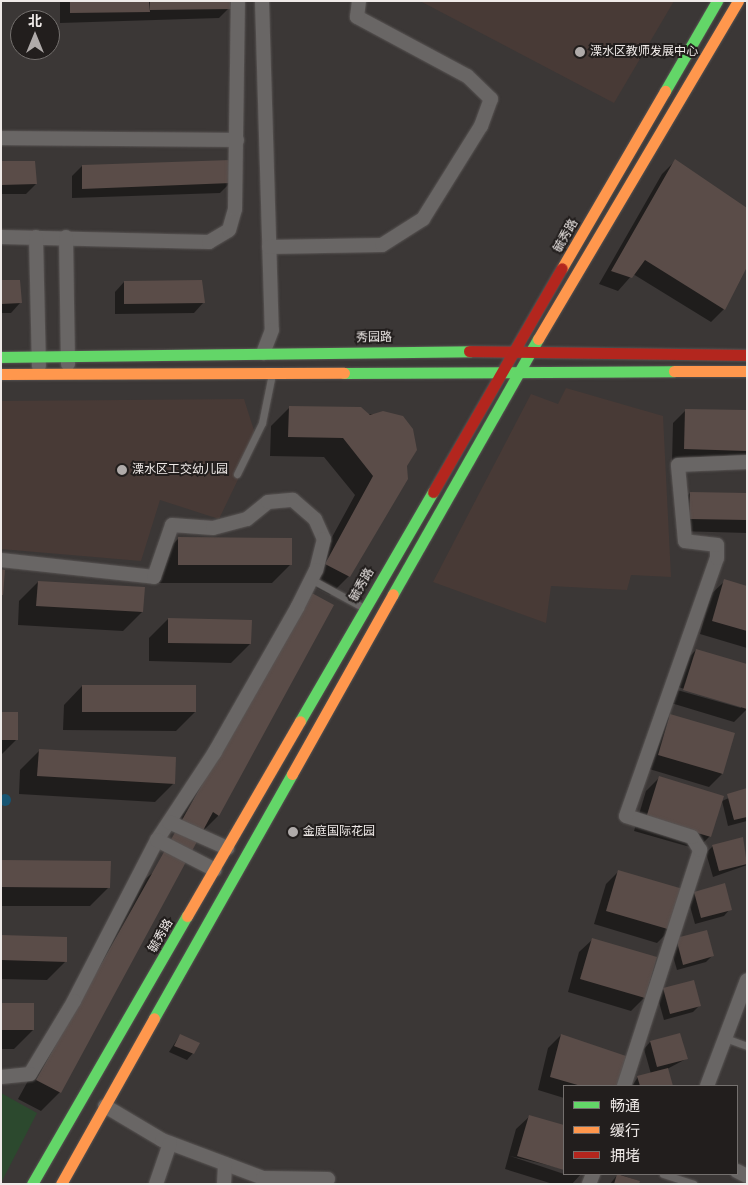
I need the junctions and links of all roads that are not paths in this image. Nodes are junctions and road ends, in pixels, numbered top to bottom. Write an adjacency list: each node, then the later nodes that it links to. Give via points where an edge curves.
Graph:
1 (238, 1): 7 (street)
2 (262, 1): 11 (street)
3 (359, 1): 11 (street, via 357,18 466,76 492,99 481,126 423,219 382,245)
4 (718, 1): 12 (street, 毓秀路)
5 (738, 1): 13 (street)
6 (1, 138): 7 (street)
7 (237, 140): 10 (street, via 235,209 229,230 209,242)
8 (1, 237): 9 (street)
9 (36, 237): 10 (street); 16 (street)
10 (66, 237): 17 (street)
11 (269, 247): 14 (street, via 272,330)
12 (515, 350): 13 (street, 秀园路); 14 (street, 秀园路); 25 (street, 毓秀路)
13 (532, 353): 15 (street, 秀园路); 19 (street)
14 (263, 354): 17 (street, 秀园路)
15 (747, 355)
16 (39, 356): 17 (street, 秀园路); 18 (street, 秀园路); 22 (street)
17 (69, 356): 23 (street)
18 (1, 357)
19 (519, 370): 20 (street); 25 (street); 41 (street)
20 (747, 371)
21 (1, 374): 22 (street)
22 (39, 374): 23 (street)
23 (67, 374): 24 (street)
24 (272, 374): 25 (street); 27 (lane, via 262,423)
25 (500, 374): 30 (street, 毓秀路)
26 (747, 462): 39 (street, via 678,465 685,541 717,545 717,558 626,816 692,837 700,850)
27 (237, 474)
28 (1, 560): 29 (street, via 154,577 172,525 213,528 247,519 268,502 293,500 315,519 324,539)
29 (312, 579): 30 (lane); 31 (street, via 215,752)
30 (365, 609): 33 (street, 毓秀路)
31 (169, 822): 32 (street); 33 (street)
32 (157, 840): 34 (street); 38 (street, via 114,930 30,1074)
33 (227, 848): 34 (street, 毓秀路)
34 (215, 870): 47 (street, 毓秀路)
35 (747, 980): 36 (street)
36 (725, 1038): 37 (lane); 40 (street)
37 (747, 1046)
38 (1, 1077)
39 (624, 1085)
40 (707, 1085)
41 (105, 1106): 42 (street); 48 (street)
42 (170, 1143): 43 (street); 49 (street)
43 (225, 1164): 46 (street); 50 (street)
44 (666, 1175): 51 (lane)
45 (328, 1179): 46 (street)
46 (268, 1181)
47 (32, 1184)
48 (61, 1184)
49 (156, 1184)
50 (224, 1184)
51 (693, 1184)

